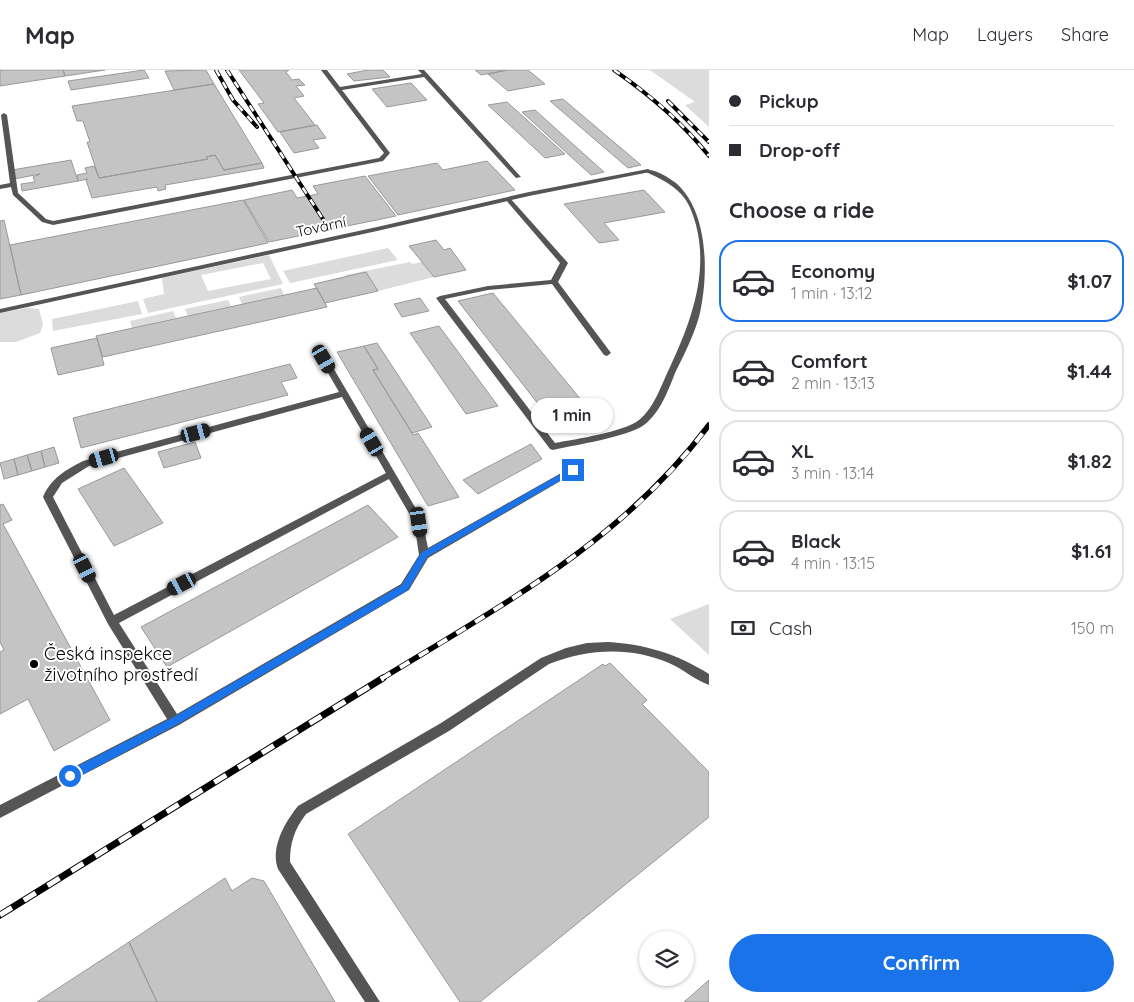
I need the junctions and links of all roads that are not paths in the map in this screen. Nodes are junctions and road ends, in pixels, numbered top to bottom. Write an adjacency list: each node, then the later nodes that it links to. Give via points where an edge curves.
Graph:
1 (324, 70): 3 (street)
2 (424, 73): 3 (street); 5 (street)
3 (339, 89): 6 (street, via 387,153 381,160 53,223 44,220 15,194)
4 (4, 115): 6 (street)
5 (518, 177)
6 (14, 185): 7 (street)
7 (0, 187)
8 (508, 199): 9 (street, via 564,263); 9 (street, Tovární, via 648,171 669,180 693,203 703,236 707,266 705,291 687,343 657,405 640,424 553,447 440,298 488,288); 10 (street, Tovární)
9 (554, 282): 11 (street)
10 (0, 310)
11 (607, 353)
12 (324, 359): 13 (street)
13 (344, 393): 15 (street); 17 (street, via 86,463 51,487 48,497)
14 (573, 470): 16 (street)
15 (391, 474): 16 (street, via 419,522); 17 (street)
16 (424, 555): 19 (street, via 405,587)
17 (112, 621): 19 (street)
18 (709, 680): 21 (street, via 676,662 638,649 600,646 562,653 302,810 288,826 283,844 283,864)
19 (175, 721): 20 (street)
20 (0, 812)
21 (373, 1002)

